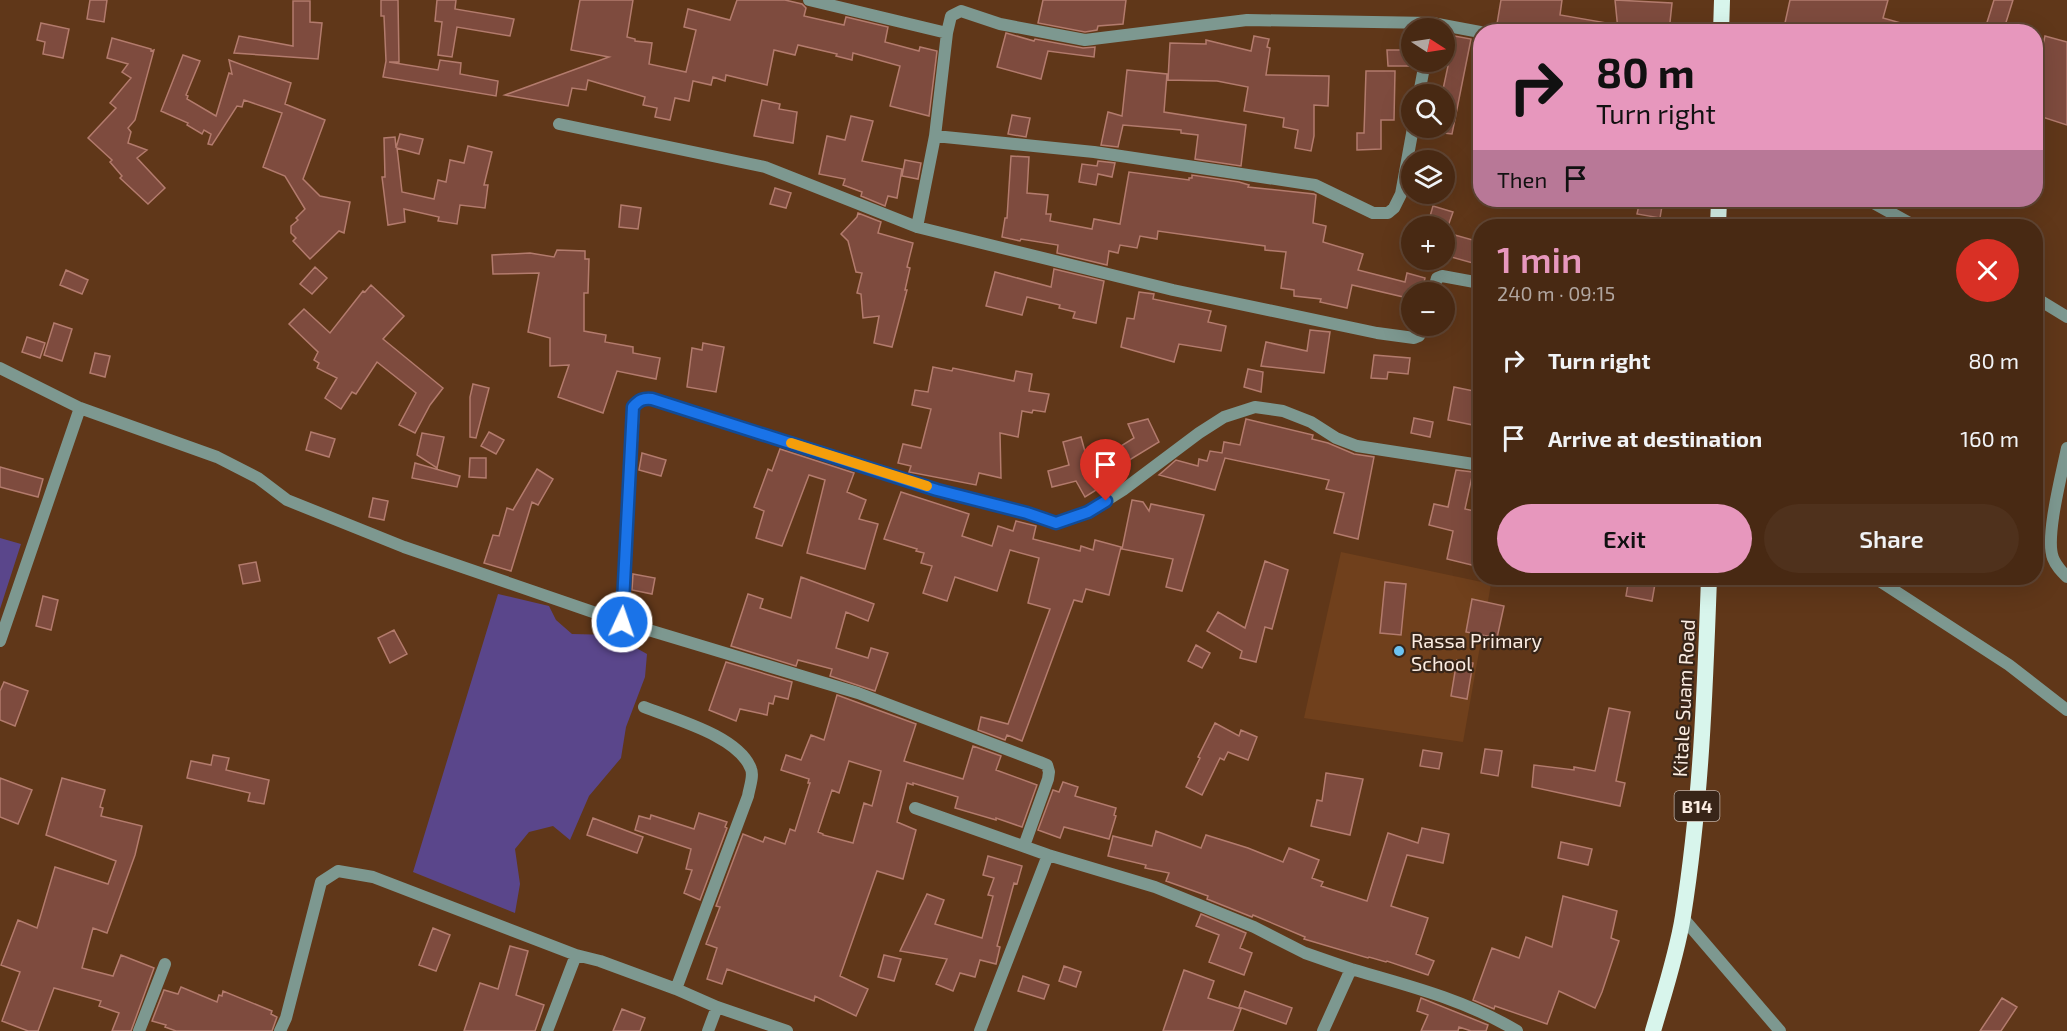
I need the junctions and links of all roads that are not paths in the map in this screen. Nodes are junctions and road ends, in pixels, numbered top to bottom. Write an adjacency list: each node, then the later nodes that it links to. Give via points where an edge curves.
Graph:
1 (809, 0): 7 (street)
2 (1722, 0): 3 (highway)
3 (1721, 24)
4 (1401, 25): 7 (street, via 1247,20 1085,40 1000,24 961,11 951,16)
5 (1455, 29): 6 (street)
6 (1473, 31)
7 (947, 33): 9 (street)
8 (559, 124): 13 (street, via 765,167)
9 (935, 136): 10 (street, via 1094,152 1315,185 1373,213 1388,213 1401,195); 13 (street)
10 (1411, 138)
11 (1881, 207): 12 (street)
12 (1903, 219)
13 (917, 227): 18 (street, via 1173,290 1377,333)
14 (1436, 282): 15 (street, via 1442,276)
15 (1473, 282)
16 (2043, 302): 17 (street)
17 (2067, 317)
18 (1419, 336)
19 (0, 368): 20 (street)
20 (80, 408): 26 (street, via 217,457 258,478 287,500 404,547); 27 (street)
21 (2067, 448): 23 (street, via 2050,540 2052,557)
22 (1473, 464): 26 (street, via 1357,446 1283,411 1255,407 1224,417 1123,490 1088,512 1056,523 644,398 633,407)
23 (2067, 577)
24 (1709, 585): 33 (highway, Kitale Suam Road / B14, via 1699,796)
25 (1886, 585): 29 (street, via 2009,665)
26 (622, 622): 31 (street, via 858,693 1047,765 1048,778)
27 (0, 641)
28 (644, 707): 37 (street, via 721,738 742,754 752,771 748,796)
29 (2067, 710)
30 (915, 808): 31 (street)
31 (1023, 846): 32 (street)
32 (1047, 855): 36 (street, via 1155,887); 44 (street)
33 (1683, 918): 47 (highway, Kitale Suam Road / B14); 48 (street)
34 (576, 955): 37 (street); 40 (street, via 373,877 338,871 321,882); 41 (street)
35 (165, 964): 39 (street)
36 (1351, 969): 45 (street); 46 (street, via 1428,991)
37 (676, 989): 38 (street)
38 (717, 1007): 42 (street); 43 (street)
39 (139, 1031)
40 (280, 1031)
41 (547, 1031)
42 (708, 1031)
43 (787, 1031)
44 (980, 1031)
45 (1323, 1031)
46 (1517, 1031)
47 (1653, 1031)
48 (1780, 1031)

